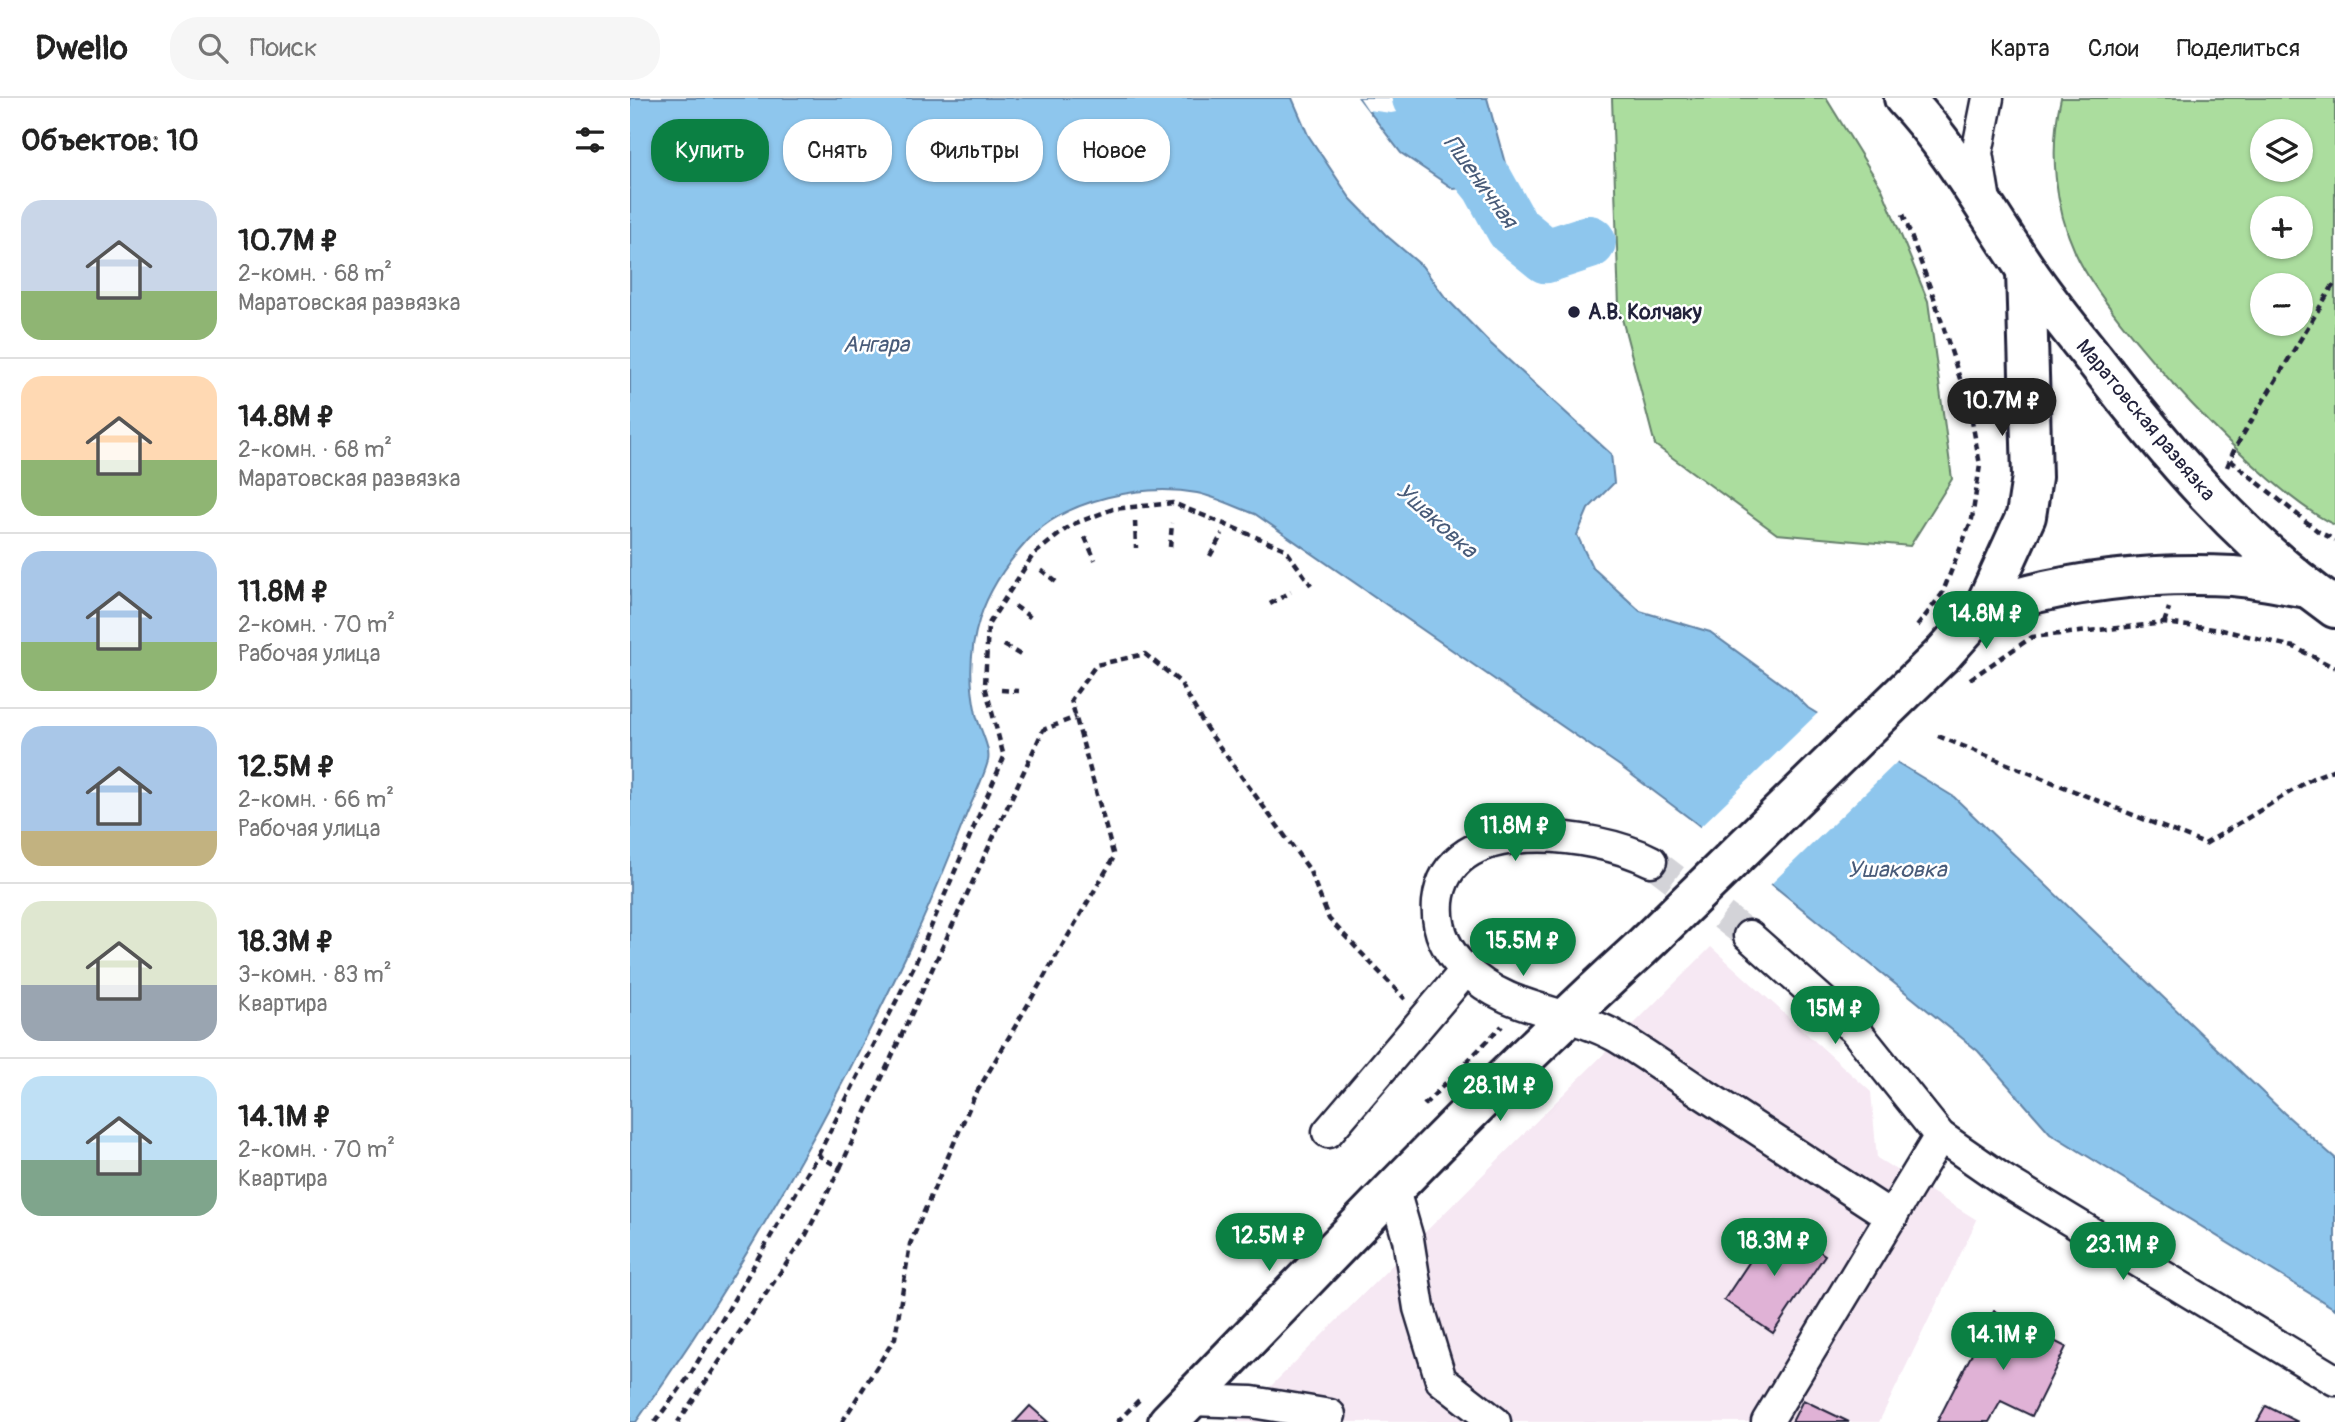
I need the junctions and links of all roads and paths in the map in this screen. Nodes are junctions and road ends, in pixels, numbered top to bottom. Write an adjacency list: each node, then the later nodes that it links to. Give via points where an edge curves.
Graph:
1 (1904, 98): 3 (main road, Маратовская развязка)
2 (1988, 98): 3 (street, via 1977,153)
3 (1986, 206): 5 (main road, Маратовская развязка)
4 (1903, 215): 29 (path, via 1969,410 1980,465 1972,519)
5 (2026, 271): 8 (main road, Маратовская развязка, via 2160,443); 26 (main road, via 2029,496 2021,532)
6 (2335, 282): 7 (path)
7 (2230, 460): 8 (path); 13 (path)
8 (2212, 501): 23 (main road, Маратовская развязка)
9 (1135, 521): 15 (path)
10 (1172, 523): 14 (path)
11 (1222, 534): 16 (path)
12 (1085, 537): 17 (path)
13 (2335, 540)
14 (1170, 547)
15 (1136, 548)
16 (1210, 556)
17 (1095, 560)
18 (1041, 570): 20 (path)
19 (2180, 576): 23 (main road, via 2235,576); 26 (main road, via 2077,584); 28 (path)
20 (1059, 584)
21 (1311, 585): 46 (path, via 1285,549 1173,503 1113,509 1071,525 1032,555 988,625 985,686 1004,757 915,964)
22 (1291, 592): 24 (path)
23 (2321, 598)
24 (1270, 604)
25 (1015, 606): 27 (path)
26 (1984, 608): 29 (main road)
27 (1034, 620)
28 (2164, 624): 32 (path, via 2222,630 2294,647); 33 (path, via 2032,637)
29 (1929, 641): 42 (main road, bridge, via 1639,950)
30 (1004, 645): 31 (path)
31 (1022, 656)
32 (2335, 668)
33 (1970, 679)
34 (1001, 690): 35 (path)
35 (1019, 691)
36 (1076, 717): 43 (path, via 1071,700 1096,665 1145,654 1180,682 1206,728 1309,869 1329,919); 47 (path, via 1043,730); 55 (path, via 1114,857 974,1097 910,1244 895,1338)
37 (1938, 736): 38 (path, via 2205,844)
38 (2335, 769)
39 (1651, 861): 41 (street, via 1578,840 1518,838 1479,846 1461,856 1439,892 1440,931)
40 (1749, 936): 45 (street, via 1855,1030)
41 (1465, 970): 42 (street, via 1497,994); 43 (street)
42 (1565, 1017): 48 (main road); 49 (street, via 1615,1036)
43 (1424, 1019): 44 (street)
44 (1328, 1132)
45 (1940, 1136): 49 (street); 50 (street, via 2002,1179)
46 (818, 1155): 47 (path); 53 (path, via 690,1375)
47 (839, 1168): 54 (path, via 806,1235)
48 (1393, 1187): 51 (main road); 56 (street, via 1408,1238 1419,1308 1441,1380)
49 (1892, 1217): 57 (street)
50 (2335, 1380)
51 (1179, 1411): 52 (street, via 1252,1402)
52 (1330, 1415)
53 (655, 1422)
54 (678, 1422)
55 (842, 1422)
56 (1495, 1422)
57 (1767, 1422)

